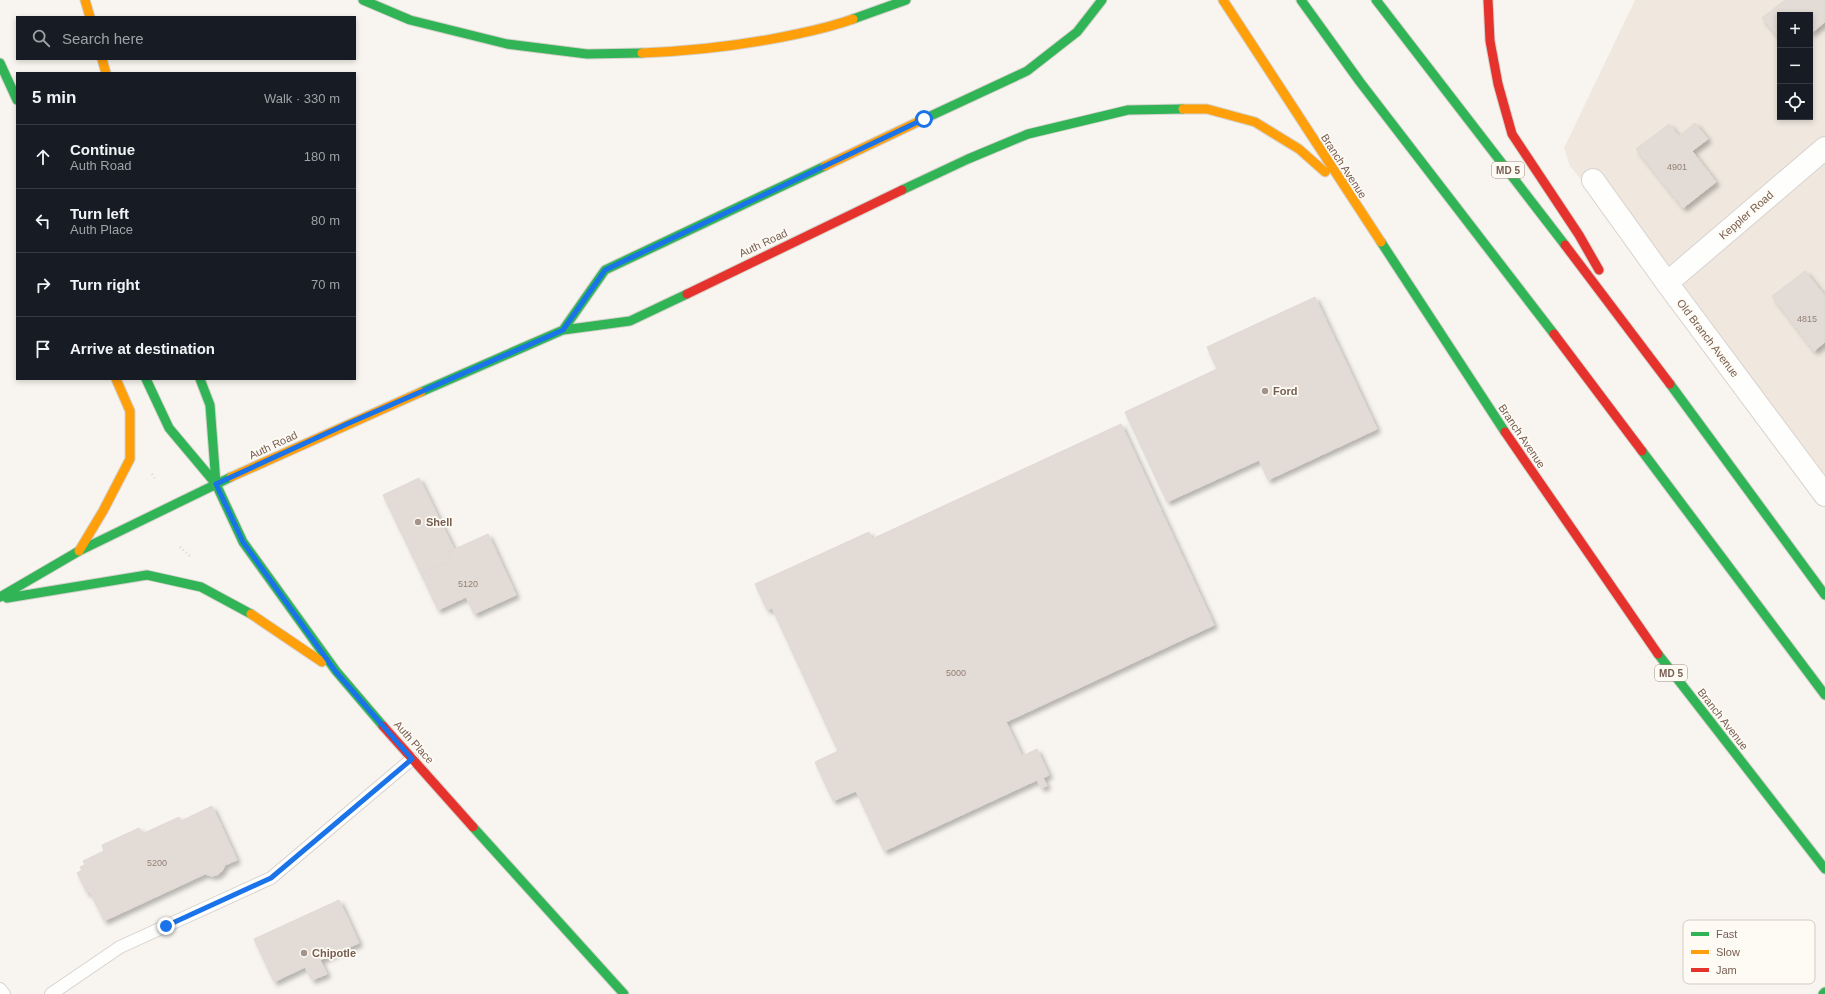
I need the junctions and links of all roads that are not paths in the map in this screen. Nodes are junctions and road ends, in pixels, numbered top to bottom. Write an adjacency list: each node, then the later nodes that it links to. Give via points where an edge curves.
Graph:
1 (85, 0): 9 (main road)
2 (363, 0): 3 (main road, via 410,20 499,42 587,54 671,52 755,43 836,25)
3 (906, 0)
4 (1102, 0): 18 (main road, via 1077,32 1027,71 605,270)
5 (1223, 0): 16 (main road, Branch Avenue / MD 5)
6 (1301, 0): 29 (main road, via 1360,82)
7 (1376, 0): 19 (main road, MD 5)
8 (1488, 0): 19 (main road, via 1490,41 1498,84 1512,134 1579,235)
9 (90, 16)
10 (102, 60): 12 (main road)
11 (0, 63): 13 (main road)
12 (106, 72)
13 (16, 98)
14 (1825, 148): 17 (street, Keppler Road)
15 (1593, 180): 17 (street, Old Branch Avenue)
16 (1346, 190): 18 (main road, Auth Road, via 1299,149 1255,122 1208,109 1128,110 1028,134 968,159 630,321); 31 (main road, Branch Avenue / MD 5, via 1529,469 1665,665)
17 (1667, 283): 24 (street, Old Branch Avenue)
18 (563, 330): 23 (main road, Auth Road)
19 (1639, 341): 26 (main road, MD 5)
20 (116, 380): 25 (main road, via 130,411 130,459)
21 (146, 380): 23 (main road, via 169,428)
22 (200, 380): 23 (main road, via 210,405)
23 (216, 484): 25 (main road, Auth Road); 28 (main road, Auth Place, via 243,542)
24 (1825, 495)
25 (79, 550): 27 (main road, Auth Road)
26 (1825, 595)
27 (0, 598): 28 (main road, via 147,575 201,586 262,620)
28 (336, 672): 30 (main road, Auth Place)
29 (1825, 695)
30 (412, 759): 34 (lane, via 271,878 120,947); 35 (main road, Auth Place)
31 (1825, 869)
32 (0, 989): 33 (lane)
33 (4, 994)
34 (51, 994)
35 (624, 994)

